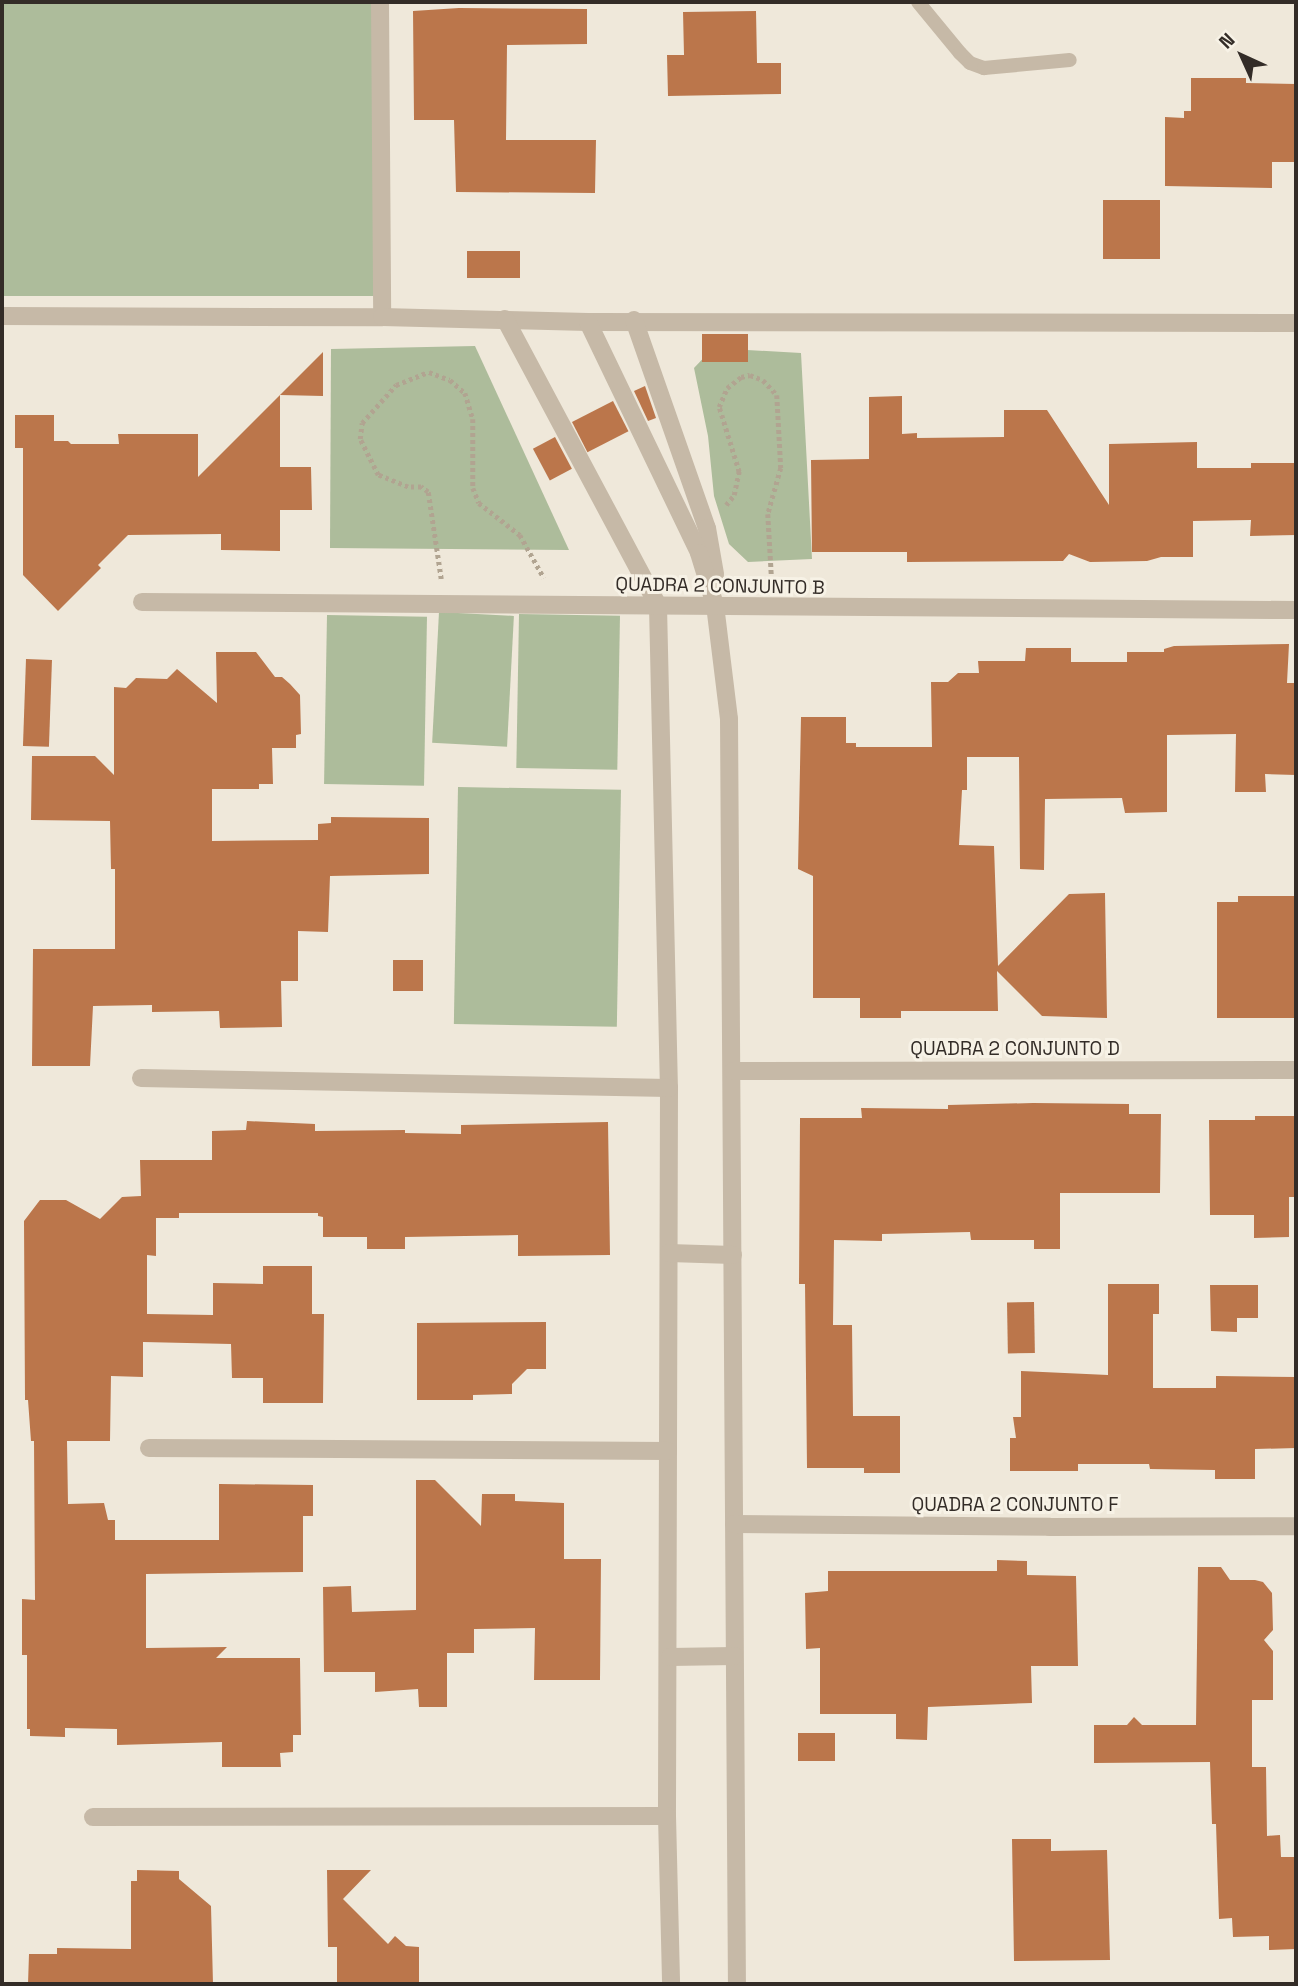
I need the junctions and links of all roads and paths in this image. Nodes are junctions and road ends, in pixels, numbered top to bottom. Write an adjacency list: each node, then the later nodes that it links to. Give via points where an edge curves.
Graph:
1 (380, 2): 5 (street)
2 (918, 2): 3 (lane, via 970,63 984,68)
3 (1070, 60)
4 (2, 316): 5 (street)
5 (382, 317): 6 (street)
6 (505, 319): 8 (street); 15 (street)
7 (634, 320): 8 (street); 9 (street); 10 (street)
8 (588, 322): 14 (street, via 699,553)
9 (1296, 323)
10 (708, 528): 14 (street); 16 (path, via 734,495 739,472 719,407 727,388 741,377 763,380 777,395 781,468 768,514)
11 (142, 602): 13 (street, QUADRA 2 CONJUNTO B)
12 (558, 603): 13 (street, QUADRA 2 CONJUNTO B); 13 (path, via 520,536 479,503 472,488 473,419 465,393 450,380 429,372 396,385 362,423 360,439 378,475 428,492); 15 (street, QUADRA 2 CONJUNTO B)
13 (445, 605)
14 (718, 605): 15 (street, QUADRA 2 CONJUNTO B); 16 (street, QUADRA 2 CONJUNTO B); 19 (street, via 729,719)
15 (658, 606): 21 (street)
16 (773, 609): 17 (street, QUADRA 2 CONJUNTO B)
17 (1296, 611)
18 (1296, 1070): 19 (street, QUADRA 2 CONJUNTO D)
19 (733, 1071): 23 (street)
20 (141, 1078): 21 (street)
21 (669, 1088): 22 (street)
22 (669, 1253): 23 (street); 25 (street)
23 (733, 1255): 26 (street)
24 (149, 1448): 25 (street)
25 (668, 1451): 29 (street)
26 (734, 1524): 27 (street, QUADRA 2 CONJUNTO F); 28 (street)
27 (1296, 1526)
28 (734, 1656): 29 (street); 33 (street)
29 (670, 1657): 30 (street)
30 (667, 1816): 31 (street); 32 (street)
31 (93, 1817)
32 (671, 1984)
33 (737, 1984)

